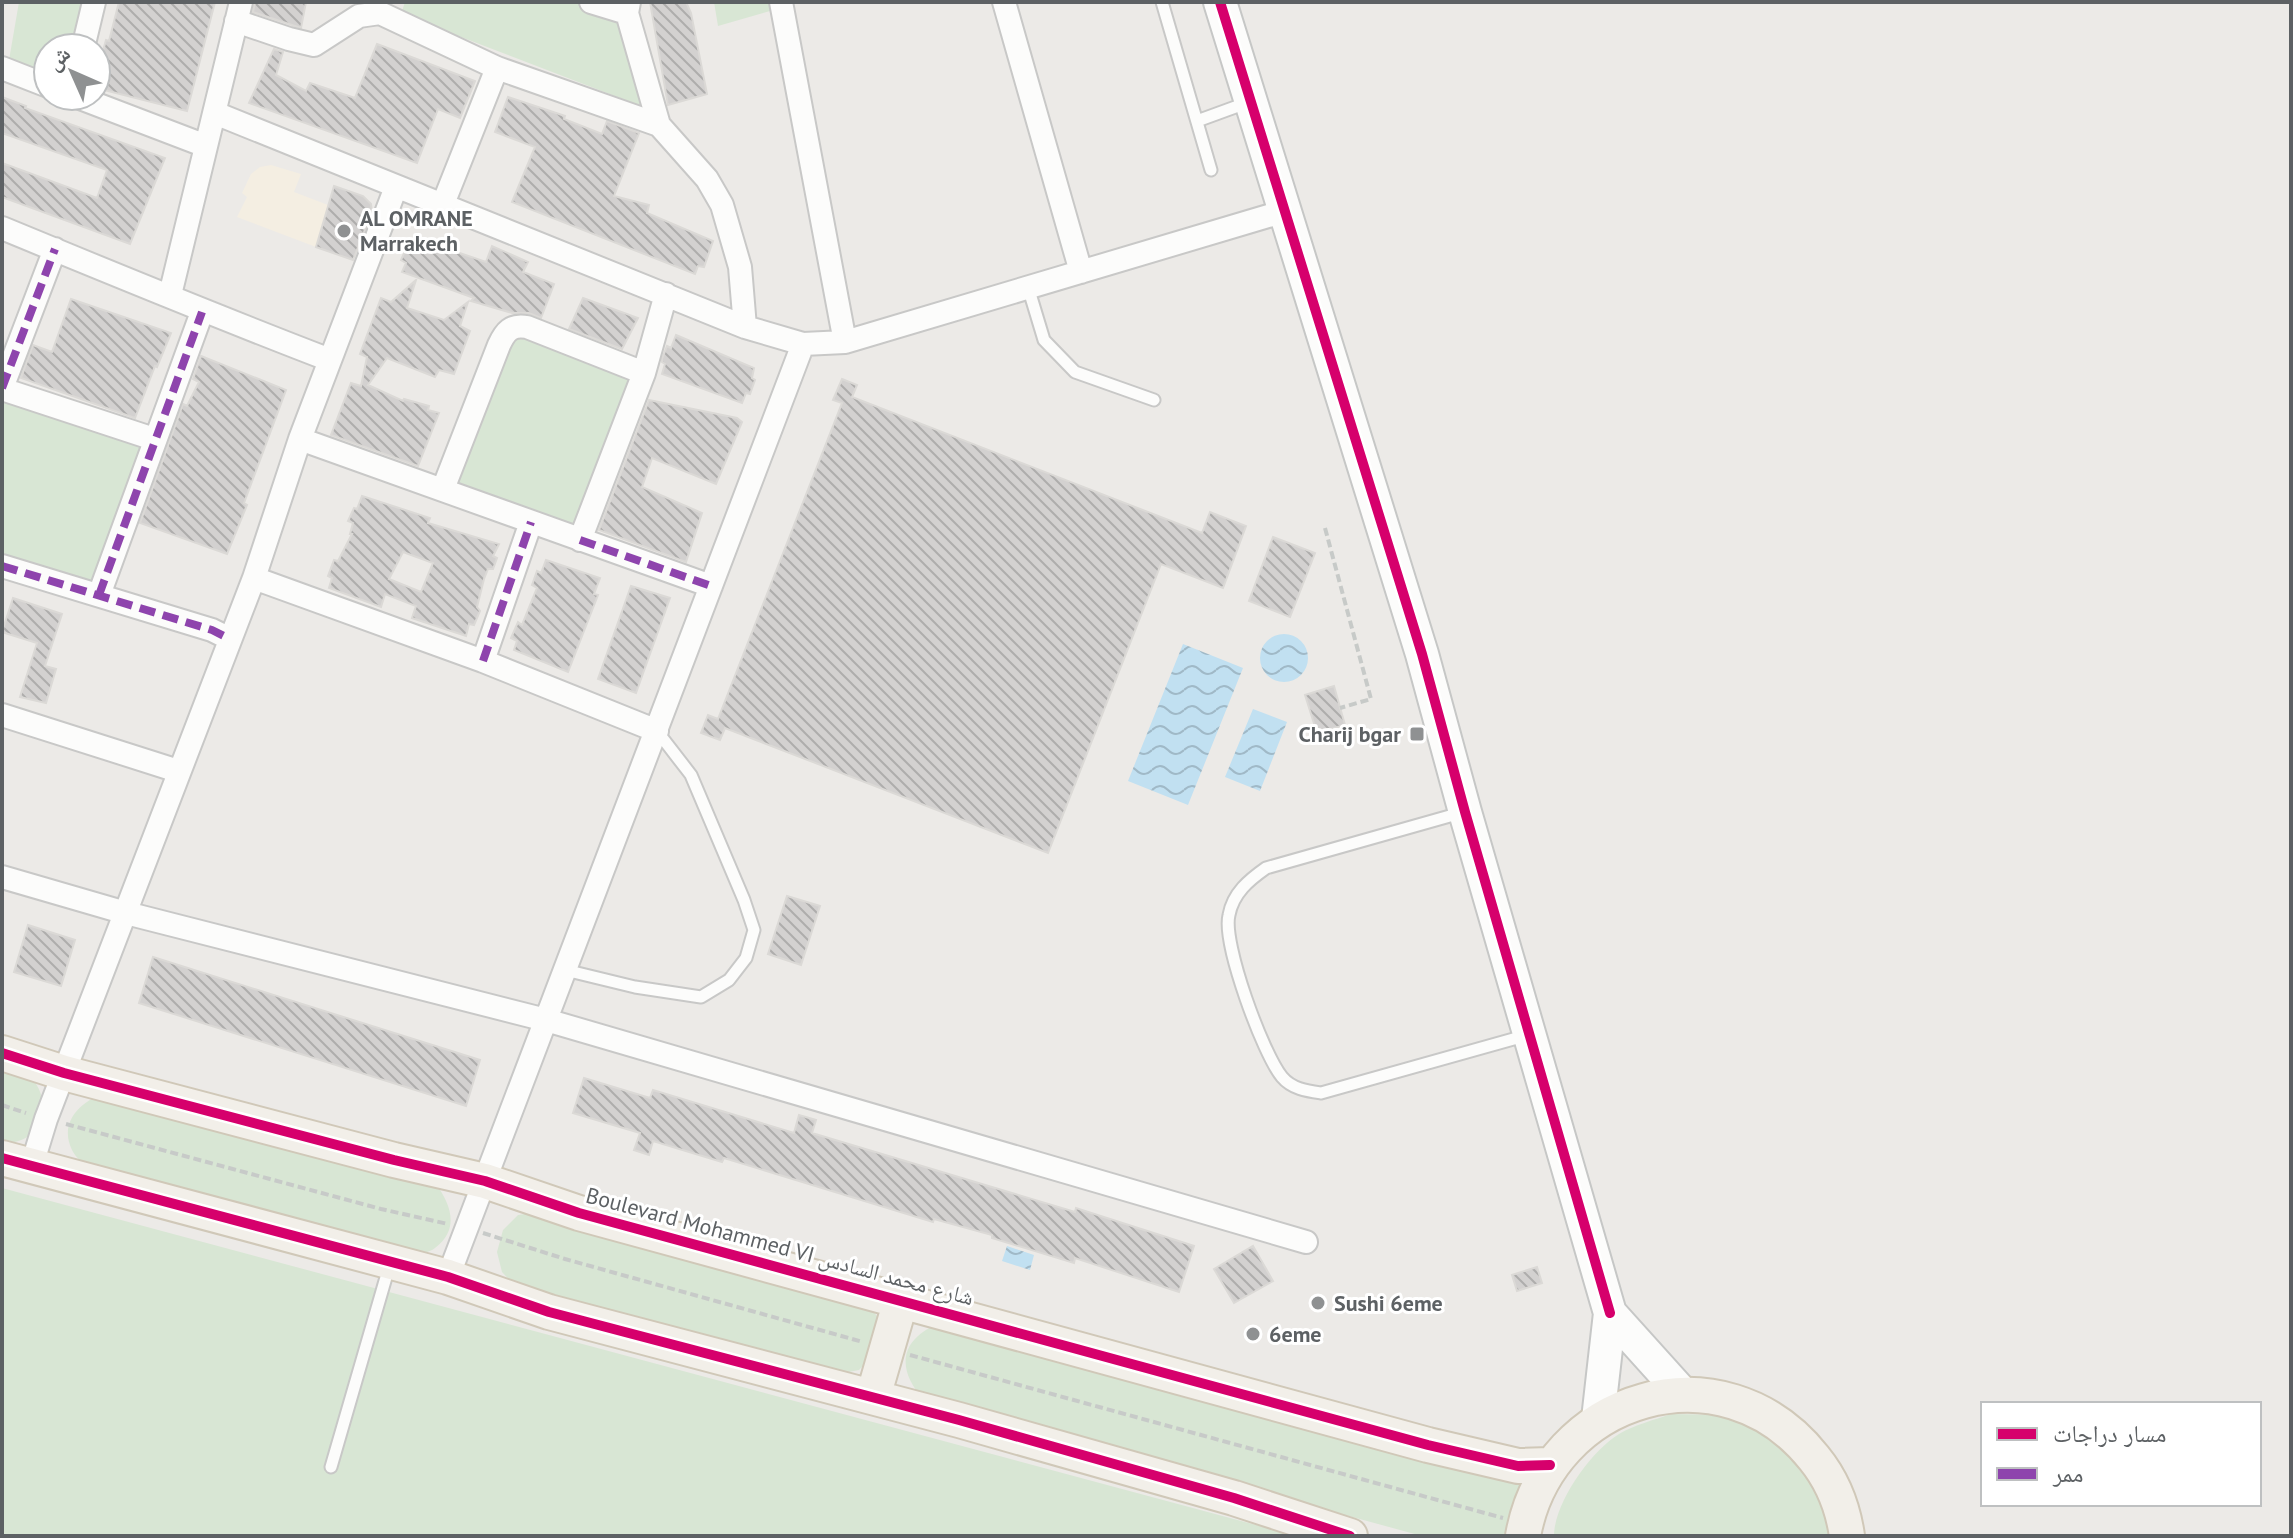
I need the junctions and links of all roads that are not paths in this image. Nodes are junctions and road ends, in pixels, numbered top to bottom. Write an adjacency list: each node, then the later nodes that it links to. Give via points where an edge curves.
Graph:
1 (94, 2): 10 (street)
2 (591, 2): 8 (street)
3 (781, 2): 32 (street)
4 (1004, 2): 26 (street)
5 (1162, 2): 17 (lane)
6 (1220, 2): 14 (main road)
7 (382, 7): 9 (street, via 314,45 289,39); 12 (street)
8 (628, 8): 18 (street)
9 (238, 11): 16 (street)
10 (87, 32)
11 (2, 68): 13 (street)
12 (497, 68): 18 (street); 22 (street)
13 (32, 80)
14 (1250, 102): 17 (lane); 23 (main road)
15 (112, 110): 19 (street)
16 (215, 113): 19 (street); 21 (street)
17 (1197, 121): 20 (lane)
18 (659, 125): 31 (street, via 707,179 722,205 740,267)
19 (206, 146): 29 (street)
20 (1211, 170)
21 (396, 187): 22 (street); 34 (street)
22 (443, 204): 28 (street)
23 (1285, 211): 26 (street); 52 (main road, via 1394,558)
24 (2, 228): 25 (street)
25 (55, 249): 29 (street); 36 (street)
26 (1081, 272): 27 (street)
27 (1028, 287): 32 (street); 37 (lane, via 1044,340 1075,372)
28 (666, 294): 31 (street); 35 (street)
29 (170, 295): 30 (street)
30 (202, 312): 34 (street); 38 (street)
31 (745, 327): 33 (street)
32 (845, 342): 33 (street)
33 (803, 344): 45 (street)
34 (330, 360): 39 (street)
35 (644, 373): 40 (street, via 527,327 512,327 499,345); 42 (street)
36 (2, 388): 38 (street)
37 (1154, 400)
38 (154, 439): 46 (street)
39 (300, 439): 40 (street); 44 (street)
40 (443, 489): 41 (street)
41 (531, 522): 42 (street); 48 (street)
42 (580, 540): 45 (street)
43 (2, 566): 46 (street)
44 (254, 578): 47 (street); 48 (street)
45 (711, 586): 50 (street)
46 (99, 595): 47 (street)
47 (230, 639): 51 (street)
48 (483, 661): 50 (street)
49 (2, 715): 51 (street)
50 (657, 731): 55 (street); 55 (lane, via 691,775 744,900 754,930 746,958 729,980 701,997)
51 (178, 771): 54 (street)
52 (1465, 812): 57 (main road); 57 (lane, via 1266,868 1248,881 1228,917 1241,986 1282,1078 1298,1089 1321,1093)
53 (2, 877): 54 (street)
54 (126, 913): 56 (street); 59 (street)
55 (565, 970): 56 (street)
56 (546, 1020): 61 (street); 62 (street)
57 (1529, 1035): 66 (main road)
58 (2, 1053): 59 (main road, Boulevard Mohammed VI شارع محمد السادس)
59 (64, 1073): 60 (street, via 46,1119); 61 (main road, Boulevard Mohammed VI شارع محمد السادس)
60 (16, 1163): 63 (main road)
61 (485, 1181): 64 (street); 65 (main road, Boulevard Mohammed VI شارع محمد السادس, via 579,1213)
62 (1306, 1242)
63 (390, 1262): 64 (main road); 71 (lane)
64 (448, 1277): 68 (main road, via 549,1312)
65 (901, 1300): 68 (main road); 70 (main road, Boulevard Mohammed VI شارع محمد السادس, via 1428,1445 1518,1466)
66 (1610, 1313): 67 (main road); 69 (main road)
67 (1683, 1394): 69 (main road, via 1639,1401); 74 (main road, via 1748,1407 1803,1444 1838,1500)
68 (873, 1397): 73 (main road, via 1234,1498)
69 (1598, 1419): 70 (main road)
70 (1550, 1465): 72 (main road)
71 (331, 1467)
72 (1516, 1528)
73 (1350, 1536)
74 (1847, 1536)

